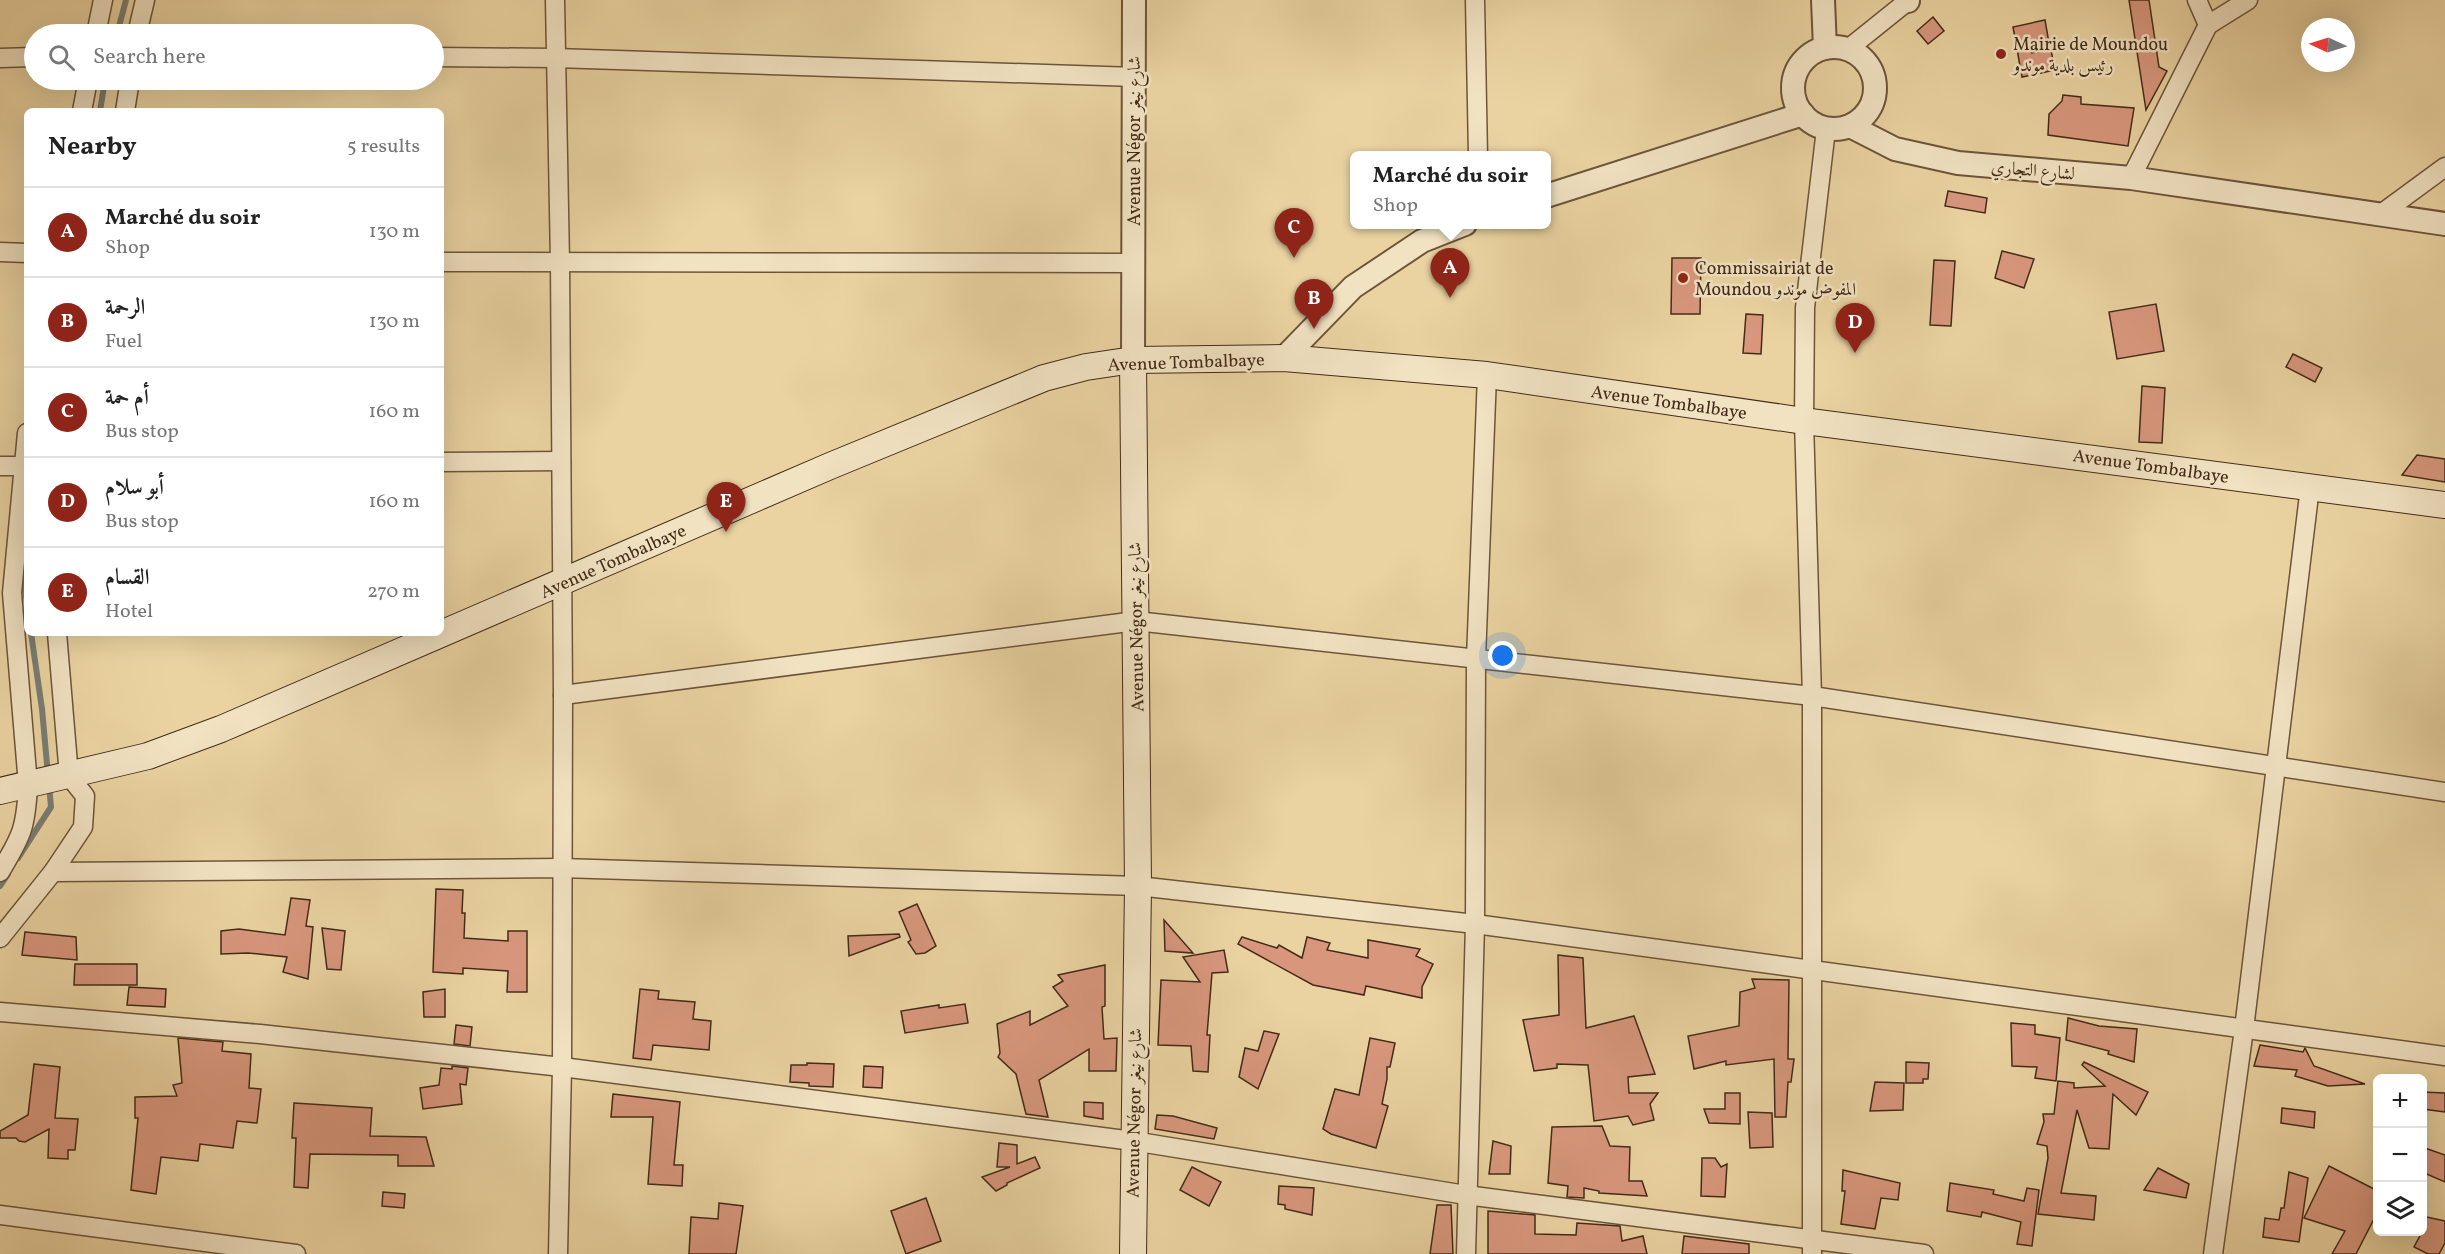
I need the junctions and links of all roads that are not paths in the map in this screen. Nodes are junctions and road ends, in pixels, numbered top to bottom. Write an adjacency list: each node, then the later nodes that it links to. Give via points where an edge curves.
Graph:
1 (103, 0): 10 (street)
2 (144, 0): 11 (street)
3 (555, 0): 17 (street)
4 (1134, 0): 18 (street, Avenue Négor شارع نيغر)
5 (1476, 0): 26 (street)
6 (1823, 0): 13 (street)
7 (1907, 0): 13 (street)
8 (2197, 0): 12 (street)
9 (2248, 0): 12 (street)
10 (98, 24)
11 (139, 24)
12 (2208, 25): 28 (street)
13 (1837, 49): 23 (street, via 1813,53 1802,63 1796,75 1795,95); 24 (street, via 1862,58 1875,87 1864,117)
14 (24, 57): 16 (street)
15 (444, 57): 17 (street)
16 (0, 58)
17 (555, 58): 18 (street); 36 (street)
18 (1135, 77): 37 (street, Avenue Négor شارع نيغر)
19 (86, 90): 21 (street)
20 (128, 90): 22 (street)
21 (83, 108)
22 (125, 108)
23 (1803, 114): 25 (street); 29 (street)
24 (1850, 126): 25 (street); 28 (street, لشارع التجاري, via 1895,149 1958,164)
25 (1827, 129): 41 (street, via 1805,308)
26 (1478, 151)
27 (2445, 167): 30 (street)
28 (2131, 178): 30 (street, لشارع التجاري)
29 (1551, 194)
30 (2381, 214): 31 (street, لشارع التجاري)
31 (2445, 224)
32 (1454, 229): 38 (street, via 1422,241 1353,287)
33 (0, 252): 34 (street)
34 (24, 253)
35 (444, 262): 36 (street)
36 (560, 262): 37 (street); 42 (street)
37 (1134, 263): 39 (street, Avenue Négor شارع نيغر)
38 (1284, 358): 39 (main road, Avenue Tombalbaye); 40 (main road, Avenue Tombalbaye)
39 (1133, 360): 49 (main road, Avenue Tombalbaye, via 1044,378); 50 (main road, Avenue Négor شارع نيغر)
40 (1487, 375): 41 (main road, Avenue Tombalbaye); 54 (street)
41 (1804, 421): 47 (main road, Avenue Tombalbaye); 56 (street)
42 (561, 461): 43 (street); 49 (street)
43 (444, 462)
44 (0, 466): 45 (street)
45 (24, 466)
46 (24, 476): 59 (street, via 12,593)
47 (2310, 487): 48 (main road, Avenue Tombalbaye); 57 (street)
48 (2445, 505)
49 (562, 583): 51 (main road, Avenue Tombalbaye); 55 (street)
50 (1136, 621): 54 (street); 55 (street); 65 (main road, Avenue Négor شارع نيغر)
51 (444, 634)
52 (57, 636): 58 (street)
53 (438, 636): 58 (main road, Avenue Tombalbaye, via 221,729 148,756)
54 (1476, 659): 56 (street); 66 (street)
55 (563, 695): 62 (street)
56 (1812, 696): 57 (street); 68 (street)
57 (2276, 767): 61 (street); 70 (street)
58 (69, 776): 59 (main road, Avenue Tombalbaye); 64 (street, via 85,796 83,827)
59 (28, 785): 60 (main road, Avenue Tombalbaye); 63 (street, via 20,840)
60 (0, 791)
61 (2445, 792)
62 (561, 868): 64 (street); 65 (street); 72 (street)
63 (0, 872)
64 (53, 872): 67 (street)
65 (1138, 886): 66 (street); 73 (main road, Avenue Négor شارع نيغر)
66 (1475, 924): 68 (street); 74 (street)
67 (0, 938)
68 (1813, 970): 70 (street); 76 (street)
69 (0, 1012): 72 (street, via 260,1034)
70 (2244, 1029): 71 (street); 82 (street)
71 (2445, 1056)
72 (562, 1067): 73 (street); 78 (street)
73 (1133, 1141): 74 (street); 79 (main road, Avenue Négor شارع نيغر)
74 (1466, 1195): 76 (street); 80 (street)
75 (0, 1215): 77 (street)
76 (1812, 1246): 81 (street)
77 (296, 1254)
78 (558, 1254)
79 (1133, 1254)
80 (1466, 1254)
81 (1924, 1254)
82 (2213, 1254)

